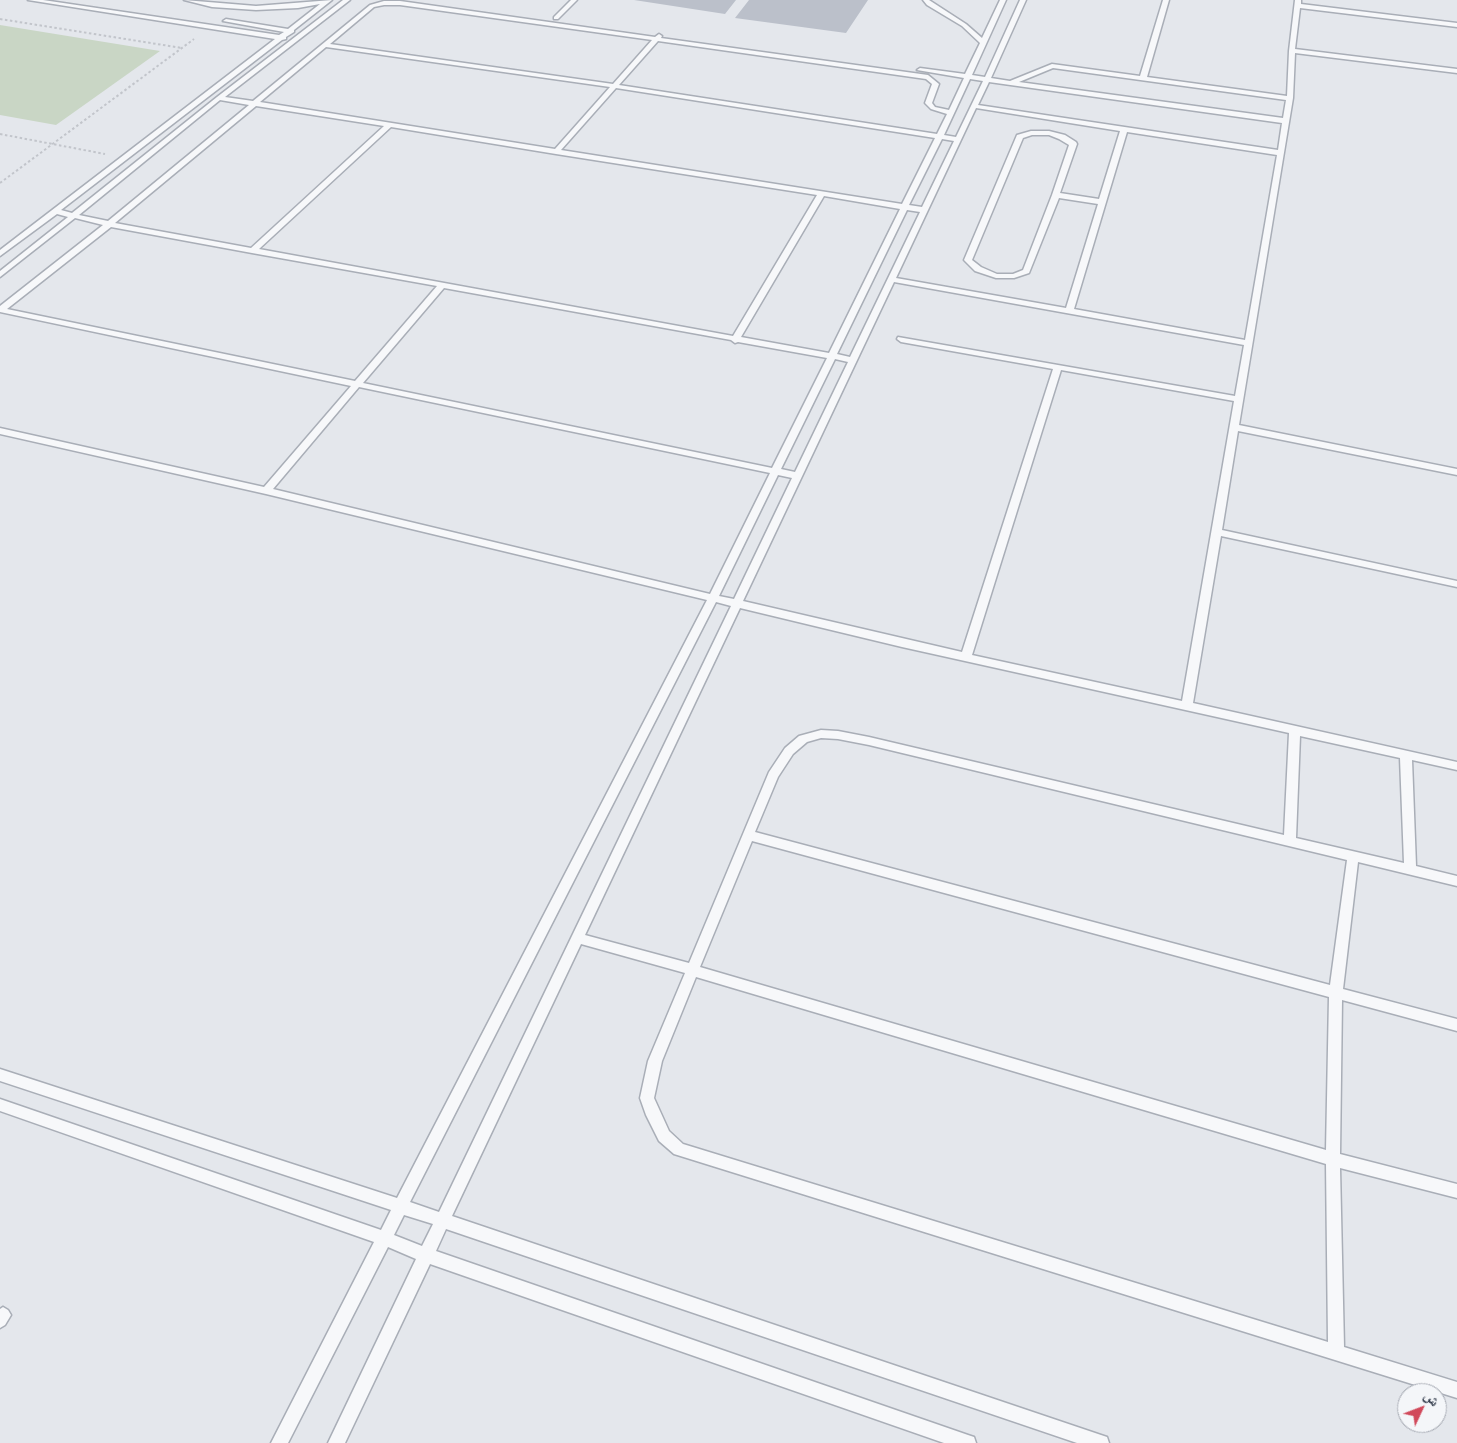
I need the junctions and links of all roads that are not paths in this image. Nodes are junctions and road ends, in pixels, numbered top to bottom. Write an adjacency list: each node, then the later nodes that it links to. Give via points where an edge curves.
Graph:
1 (31, 0): 14 (lane)
2 (81, 0): 13 (lane); 14 (lane)
3 (187, 0): 4 (lane, via 256,8)
4 (329, 0): 20 (lane)
5 (347, 0): 21 (lane)
6 (428, 0): 17 (lane)
7 (574, 0): 17 (lane)
8 (926, 0): 26 (lane, via 964,24)
9 (1003, 0): 26 (lane)
10 (1023, 0): 32 (lane)
11 (1166, 0): 31 (lane)
12 (1298, 3): 19 (lane); 28 (lane)
13 (111, 4)
14 (71, 6): 23 (lane)
15 (120, 6): 16 (lane)
16 (149, 10)
17 (556, 18): 22 (lane)
18 (217, 20): 20 (lane)
19 (1457, 25)
20 (288, 31): 21 (lane); 23 (lane)
21 (304, 32): 25 (lane)
22 (662, 34): 24 (lane); 30 (lane)
23 (280, 38): 25 (lane); 52 (lane)
24 (656, 39): 27 (lane, via 392,3 372,6); 34 (lane); 39 (lane, via 928,77 936,84 928,103 933,108)
25 (294, 40): 35 (lane)
26 (983, 42): 30 (lane)
27 (325, 45): 34 (lane); 37 (lane)
28 (1292, 51): 29 (lane); 36 (lane)
29 (1457, 71)
30 (966, 76): 32 (lane); 39 (lane)
31 (1143, 78): 33 (lane, via 1052,66); 36 (lane)
32 (988, 79): 33 (lane); 38 (lane)
33 (1011, 82): 40 (lane)
34 (614, 86): 43 (lane); 45 (lane)
35 (219, 98): 37 (lane); 53 (lane)
36 (1290, 98): 40 (lane)
37 (254, 104): 41 (lane); 54 (lane)
38 (974, 106): 42 (lane); 44 (lane)
39 (951, 113): 43 (lane)
40 (1286, 121): 46 (lane)
41 (389, 125): 45 (lane); 55 (lane)
42 (1124, 129): 46 (lane); 49 (lane)
43 (939, 136): 44 (lane); 50 (lane)
44 (957, 139): 51 (lane)
45 (556, 152): 47 (lane)
46 (1280, 152): 64 (lane)
47 (822, 194): 50 (lane); 63 (lane)
48 (1056, 195): 48 (lane, via 1026,271 1014,276 996,276 978,269 968,260 1020,137 1049,133 1073,144); 49 (lane)
49 (1102, 202): 61 (lane)
50 (905, 207): 51 (lane); 65 (lane)
51 (924, 210): 58 (lane)
52 (54, 211): 53 (lane); 56 (lane)
53 (73, 215): 54 (lane); 57 (lane)
54 (109, 224): 55 (lane); 60 (lane)
55 (252, 251): 59 (lane)
56 (0, 254)
57 (0, 275)
58 (891, 279): 61 (lane); 66 (lane)
59 (442, 286): 63 (lane); 68 (lane)
60 (0, 310): 68 (lane)
61 (1069, 311): 64 (lane)
62 (901, 339): 67 (lane)
63 (735, 340): 65 (lane)
64 (1248, 343): 69 (lane)
65 (832, 357): 66 (lane); 72 (lane)
66 (853, 360): 74 (lane)
67 (1058, 367): 69 (lane); 80 (lane)
68 (356, 385): 72 (lane); 75 (lane)
69 (1238, 399): 70 (lane)
70 (1233, 427): 73 (lane); 76 (lane)
71 (0, 431): 75 (lane)
72 (775, 471): 74 (lane); 78 (lane)
73 (1457, 472)
74 (798, 476): 79 (lane)
75 (266, 491): 78 (lane)
76 (1216, 532): 77 (lane); 81 (lane)
77 (1457, 584)
78 (713, 598): 79 (lane); 98 (lane)
79 (737, 604): 80 (lane); 90 (lane)
80 (966, 657): 81 (lane)
81 (1187, 706): 82 (lane)
82 (1295, 730): 83 (lane); 86 (lane)
83 (1406, 754): 84 (lane); 88 (lane)
84 (1457, 766)
85 (748, 835): 86 (lane, via 773,774 803,739 821,734 869,741); 91 (lane); 92 (lane)
86 (1290, 842): 87 (lane)
87 (1353, 857): 88 (lane); 92 (lane)
88 (1410, 870): 89 (lane)
89 (1457, 881)
90 (578, 938): 91 (lane); 99 (lane)
91 (693, 970): 96 (lane); 102 (lane, via 655,1061 647,1098 664,1136 679,1149)
92 (1336, 992): 93 (lane); 96 (lane)
93 (1457, 1025)
94 (0, 1075): 98 (lane)
95 (0, 1105): 100 (lane)
96 (1333, 1159): 97 (lane); 102 (lane)
97 (1457, 1191)
98 (400, 1206): 99 (lane); 100 (lane)
99 (443, 1221): 101 (lane); 107 (lane)
100 (384, 1238): 101 (lane); 104 (lane)
101 (426, 1256): 105 (lane); 106 (lane)
102 (1336, 1353): 103 (lane)
103 (1457, 1390)
104 (279, 1443)
105 (336, 1443)
106 (968, 1443)
107 (1101, 1443)

